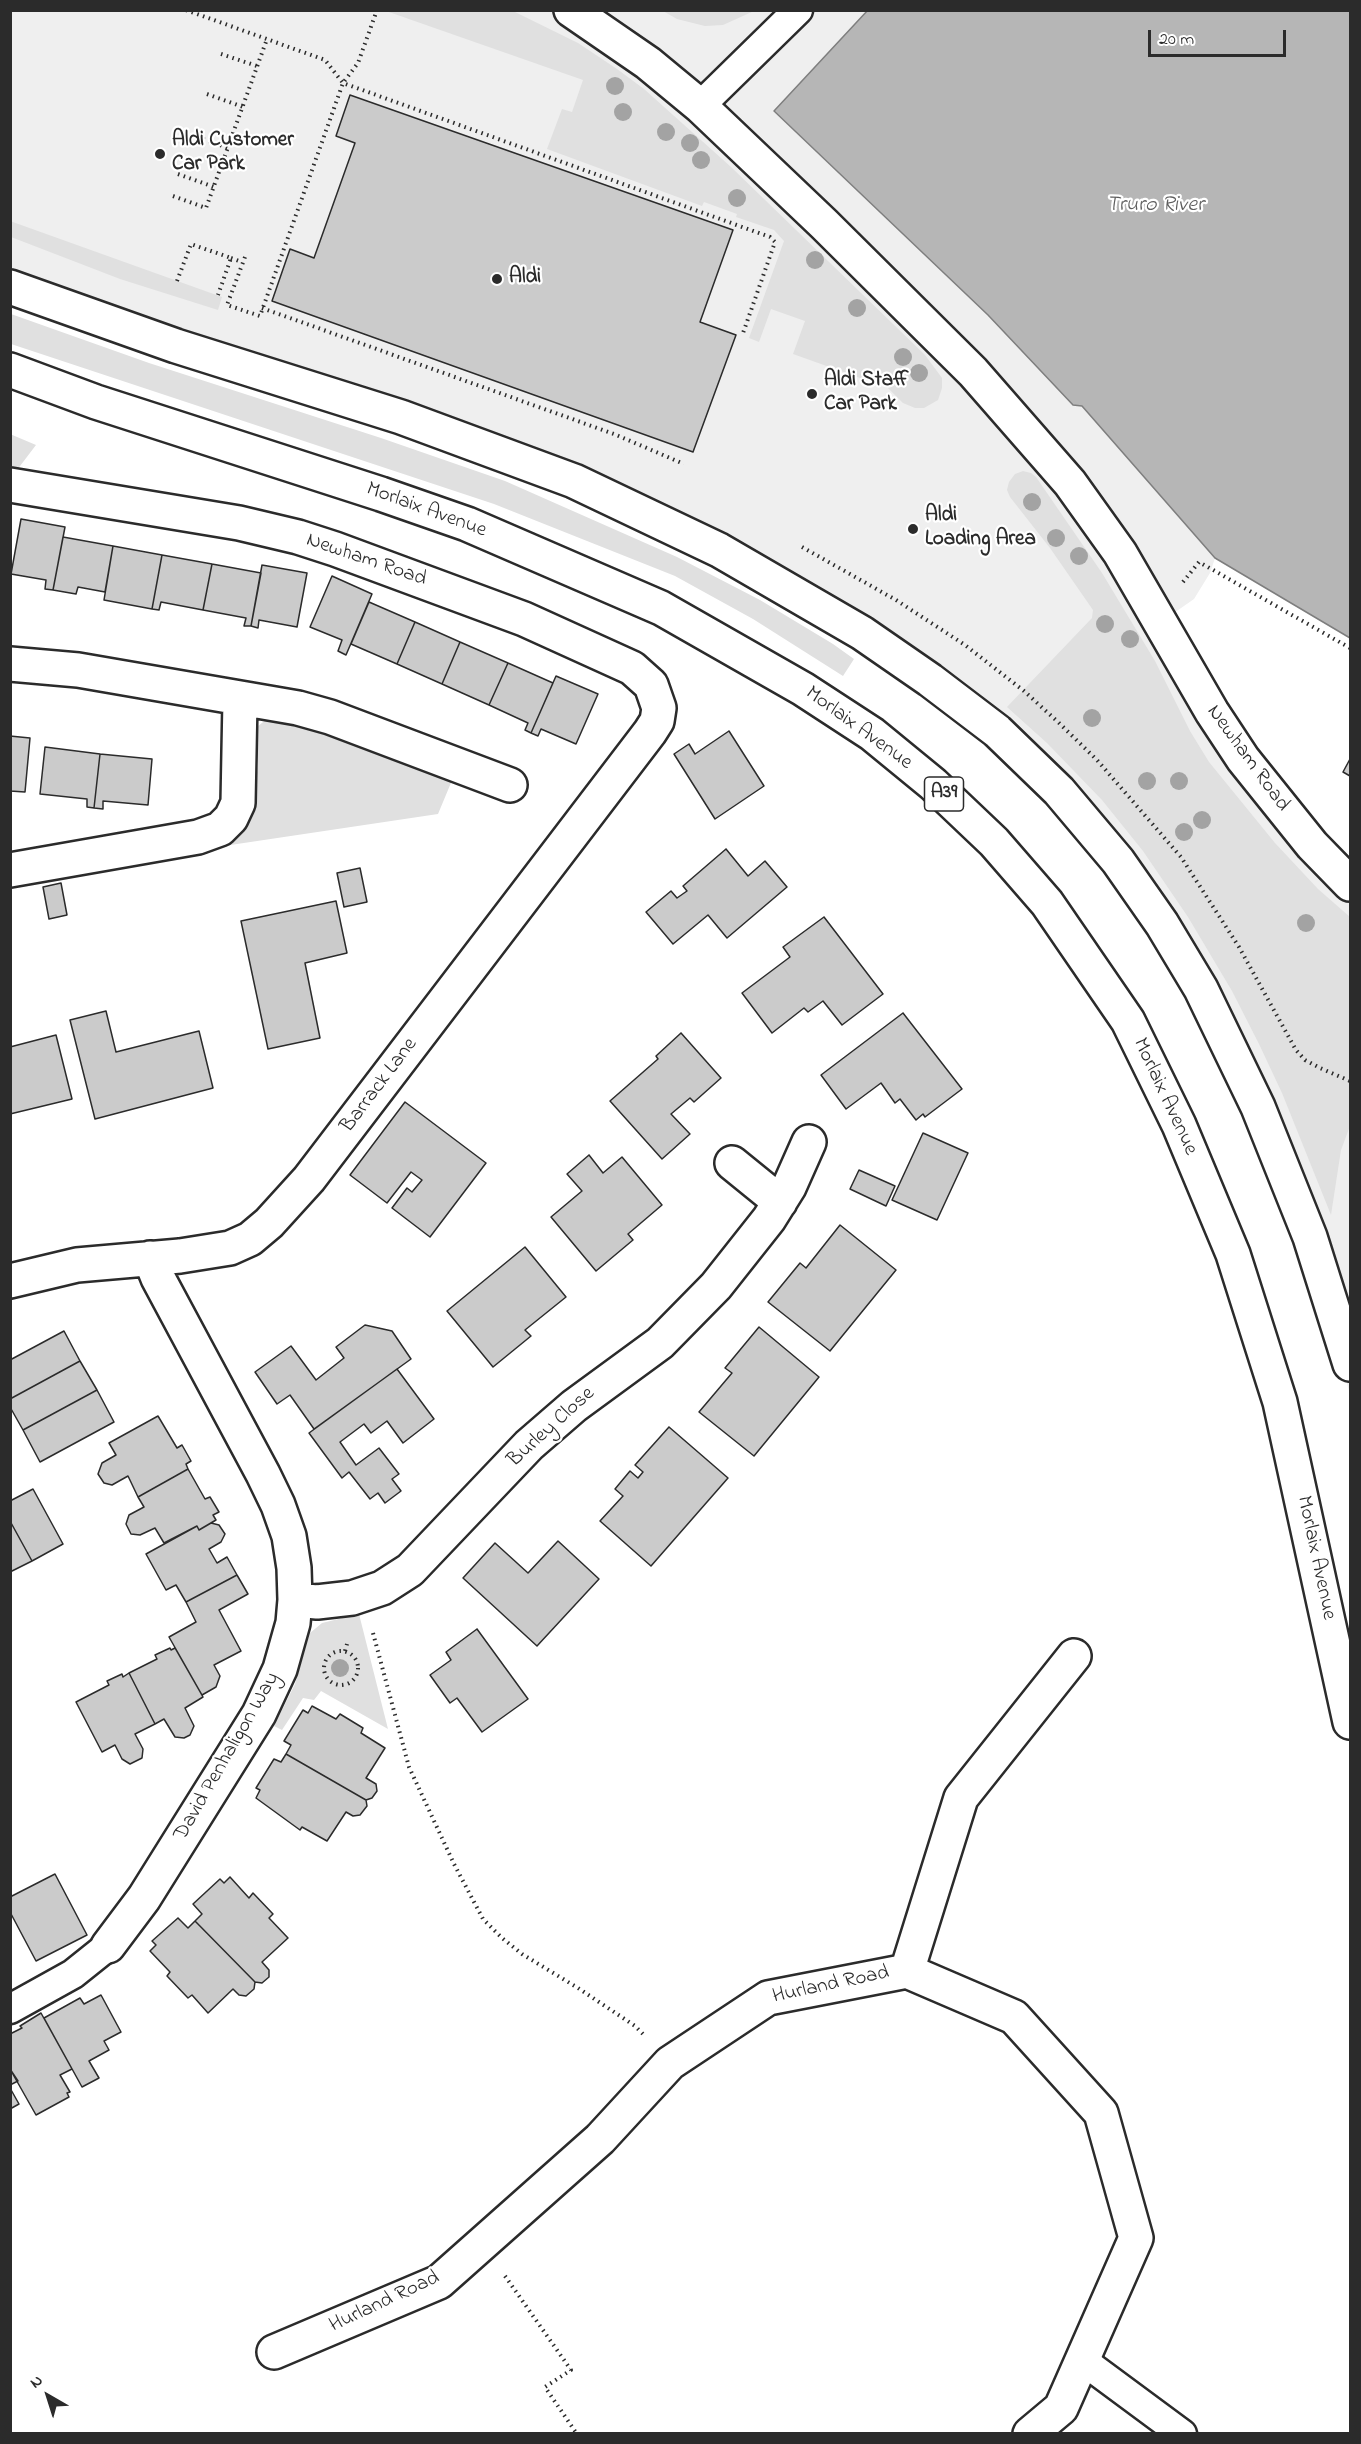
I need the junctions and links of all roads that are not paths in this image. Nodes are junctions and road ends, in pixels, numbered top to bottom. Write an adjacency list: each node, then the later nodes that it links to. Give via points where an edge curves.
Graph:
1 (571, 10): 3 (main road, Newham Road, via 648,63)
2 (798, 10): 3 (lane)
3 (700, 106): 12 (main road, Newham Road, via 973,372 1070,483 1120,553 1243,759 1312,845)
4 (10, 287): 18 (main road, via 401,417 574,481 718,550 862,633 996,731 1059,791 1118,861 1201,989 1258,1107 1310,1237)
5 (10, 370): 21 (main road, Morlaix Avenue / A39, via 467,524 661,608 794,683 872,734 994,842 1047,903 1128,1021 1179,1125 1233,1254 1280,1402)
6 (10, 485): 9 (main road, Newham Road, via 239,523 298,537 524,619 642,675 651,685 659,708)
7 (10, 664): 8 (main road, via 78,670)
8 (240, 699): 10 (main road, via 330,717); 11 (main road, via 238,803 220,829 198,837)
9 (650, 732): 16 (main road, Barrack Lane, via 309,1179 269,1223 250,1239 230,1248)
10 (510, 784)
11 (10, 870)
12 (1350, 884)
13 (809, 1142): 15 (main road, Burley Close)
14 (732, 1163): 15 (main road)
15 (780, 1202): 19 (main road, Burley Close, via 744,1253 671,1333 529,1445 410,1570 361,1596 317,1602)
16 (150, 1258): 17 (main road, Barrack Lane, via 77,1265); 19 (main road, David Penhaligon Way, via 278,1505 289,1536)
17 (10, 1281)
18 (1350, 1364)
19 (295, 1600): 22 (main road, David Penhaligon Way, via 280,1669 259,1714 144,1898)
20 (1074, 1656): 23 (main road, via 961,1798)
21 (1350, 1722)
22 (108, 1946): 24 (lane, via 73,1974)
23 (907, 1971): 25 (main road, Hurland Road, via 768,1998 670,2063 600,2139 439,2282); 26 (main road, Hurland Road, via 1014,2017 1101,2113 1136,2238)
24 (10, 2009)
25 (274, 2352)
26 (1082, 2361): 27 (main road, Hurland Road, via 1061,2408); 28 (lane)
27 (1030, 2433)
28 (1182, 2433)

